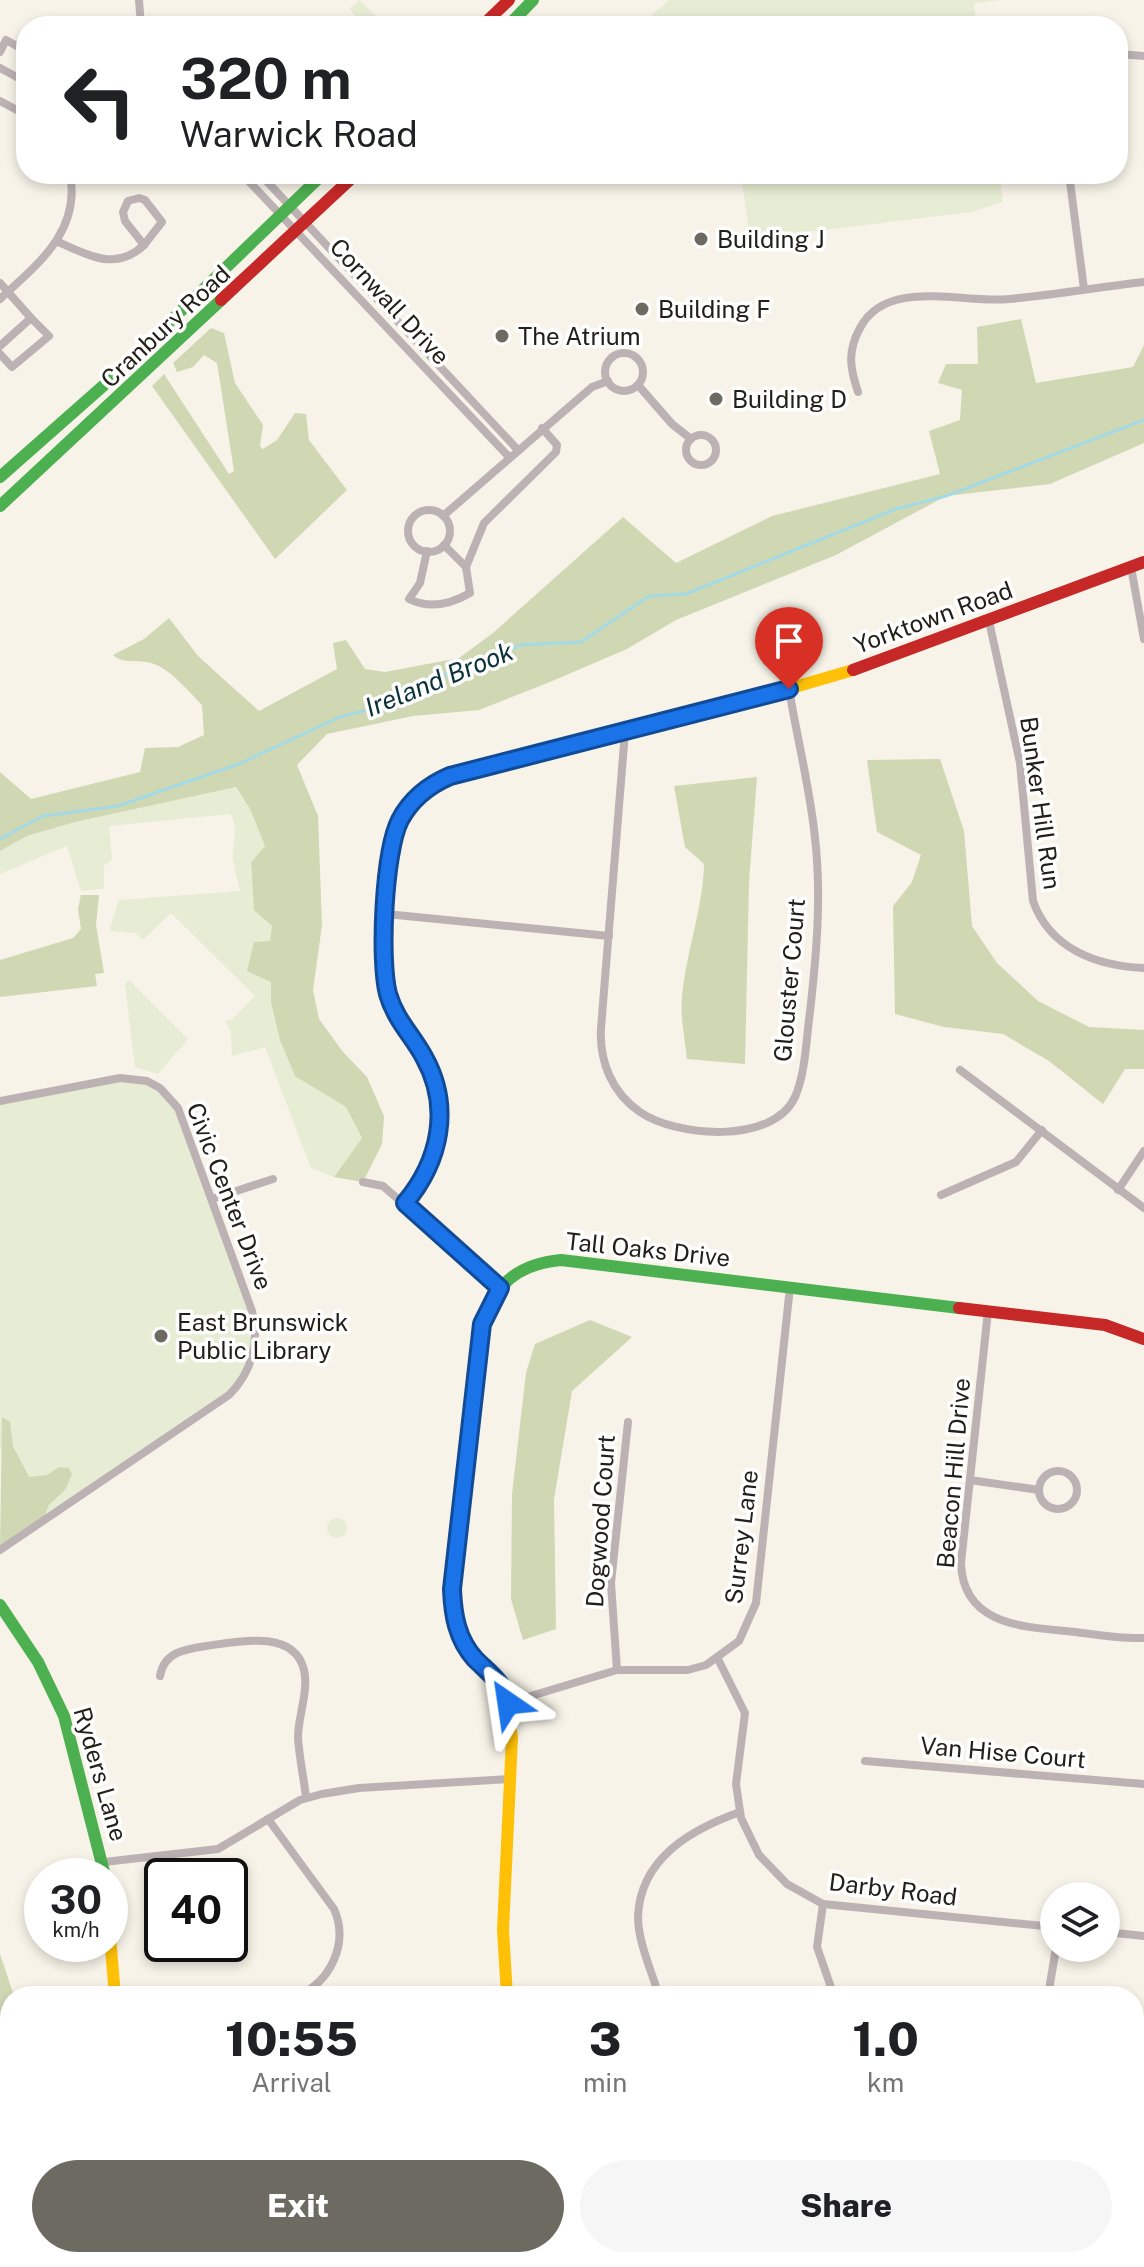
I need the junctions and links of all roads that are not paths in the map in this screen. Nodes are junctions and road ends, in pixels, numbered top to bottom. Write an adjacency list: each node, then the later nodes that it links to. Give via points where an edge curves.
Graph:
1 (509, 0): 3 (street)
2 (533, 0): 4 (street)
3 (492, 16)
4 (518, 16)
5 (16, 46): 6 (street, via 6,40)
6 (0, 52)
7 (70, 184): 15 (street, via 71,209)
8 (254, 184): 13 (street, Cornwall Drive)
9 (267, 184): 13 (street, Cornwall Drive)
10 (312, 184): 13 (street, Cranbury Road)
11 (346, 184): 14 (street, Cranbury Road)
12 (1070, 184): 19 (street)
13 (284, 209): 14 (street, Cornwall Drive); 32 (street, Cranbury Road, via 103,386)
14 (301, 227): 30 (street, Cornwall Drive); 31 (street, Cornwall Drive); 33 (street, Cranbury Road)
15 (58, 242): 16 (street, via 112,261 127,258); 20 (street)
16 (144, 245): 16 (street, via 162,222 145,200 132,199 124,206 124,219)
17 (1144, 282): 19 (street)
18 (0, 283): 20 (street)
19 (1084, 289): 27 (street, via 1006,300 900,298 878,308 859,330 849,362)
20 (8, 292): 21 (street); 22 (street)
21 (0, 299)
22 (31, 318): 23 (street); 24 (street, via 49,336 12,367)
23 (0, 346)
24 (0, 354)
25 (608, 381): 26 (street, via 622,391); 26 (street, via 608,362 627,353 643,367); 28 (street, via 592,387)
26 (638, 385): 29 (street)
27 (858, 392)
28 (542, 428): 30 (street); 38 (street, via 557,445 556,452 484,523)
29 (691, 439)
30 (517, 449): 31 (street)
31 (509, 457): 34 (street)
32 (0, 477)
33 (0, 506)
34 (443, 516): 35 (street, via 450,527); 36 (street, via 430,510 412,519 410,540)
35 (444, 545): 36 (street); 38 (street)
36 (427, 551): 38 (street, via 420,583 409,599 421,605 470,593)
37 (1144, 562): 39 (street, Yorktown Road)
38 (466, 567)
39 (1131, 567): 40 (street, Yorktown Road); 41 (street)
40 (989, 621): 42 (street, Yorktown Road); 46 (street, Bunker Hill Run, via 1020,763 1037,913 1064,943 1089,959)
41 (1144, 639)
42 (789, 689): 43 (street, Yorktown Road); 45 (street, Glouster Court, via 815,838 817,891 804,1063 795,1097 785,1110 758,1127 724,1132 665,1124 625,1099 609,1075 601,1047)
43 (625, 732): 44 (street, Yorktown Road, via 459,774 425,790 405,811 393,837); 45 (street, Glouster Court)
44 (386, 914): 45 (street); 56 (street, Yorktown Road, via 383,958 389,997 430,1067 440,1104 434,1155)
45 (609, 936)
46 (1144, 968)
47 (960, 1070): 49 (street)
48 (0, 1101): 55 (street, Civic Center Drive, via 96,1081 147,1081 178,1108)
49 (1042, 1130): 53 (street); 54 (street, via 1016,1162)
50 (1144, 1151): 53 (street)
51 (273, 1179): 55 (street)
52 (363, 1182): 56 (street, via 383,1186)
53 (1118, 1190): 57 (street)
54 (941, 1195)
55 (212, 1199): 65 (street, Civic Center Drive, via 254,1319 254,1352 245,1375 221,1401)
56 (405, 1203): 59 (street)
57 (1144, 1208)
58 (790, 1287): 59 (street, Tall Oaks Drive, via 561,1260 528,1267); 60 (street, Tall Oaks Drive); 68 (street, Surrey Lane, via 756,1603 744,1634)
59 (500, 1288): 71 (street, Tall Oaks Drive, via 482,1324 452,1589 461,1637 504,1687)
60 (988, 1311): 61 (street, Tall Oaks Drive, via 1105,1325); 63 (street, Beacon Hill Drive)
61 (1144, 1339)
62 (628, 1422): 69 (street, Dogwood Court, via 611,1583)
63 (970, 1480): 64 (street); 67 (street, Beacon Hill Drive, via 962,1570 981,1610 1009,1625)
64 (1039, 1490): 64 (street, via 1046,1505 1056,1509 1072,1503 1077,1492 1070,1476 1060,1472 1044,1478)
65 (0, 1550)
66 (0, 1605): 78 (street, Ryders Lane, via 38,1662 64,1716)
67 (1144, 1638)
68 (718, 1659): 69 (street, via 688,1670); 76 (street, Darby Road, via 745,1713 736,1784)
69 (617, 1670): 71 (street)
70 (160, 1676): 75 (street, via 162,1666 182,1649 255,1640 276,1642 293,1652 304,1670 298,1737)
71 (508, 1703): 73 (street, Tall Oaks Drive)
72 (865, 1761): 74 (street, Van Hise Court)
73 (510, 1779): 75 (street, via 359,1788); 88 (street, Tall Oaks Drive, via 503,1930)
74 (1141, 1784)
75 (306, 1798): 77 (street)
76 (740, 1812): 80 (street, Darby Road, via 767,1865 787,1884); 89 (street, via 683,1836 648,1883 639,1927)
77 (268, 1819): 79 (street, via 218,1849); 87 (street, via 340,1923 331,1967)
78 (101, 1858)
79 (128, 1865)
80 (823, 1904): 81 (street, Darby Road); 90 (street, via 817,1947)
81 (1040, 1926)
82 (1120, 1933): 83 (street)
83 (1144, 1936)
84 (112, 1962): 86 (street)
85 (1054, 1962): 91 (street)
86 (114, 1986)
87 (313, 1986)
88 (506, 1986)
89 (656, 1986)
90 (831, 1986)
91 (1050, 1986)

